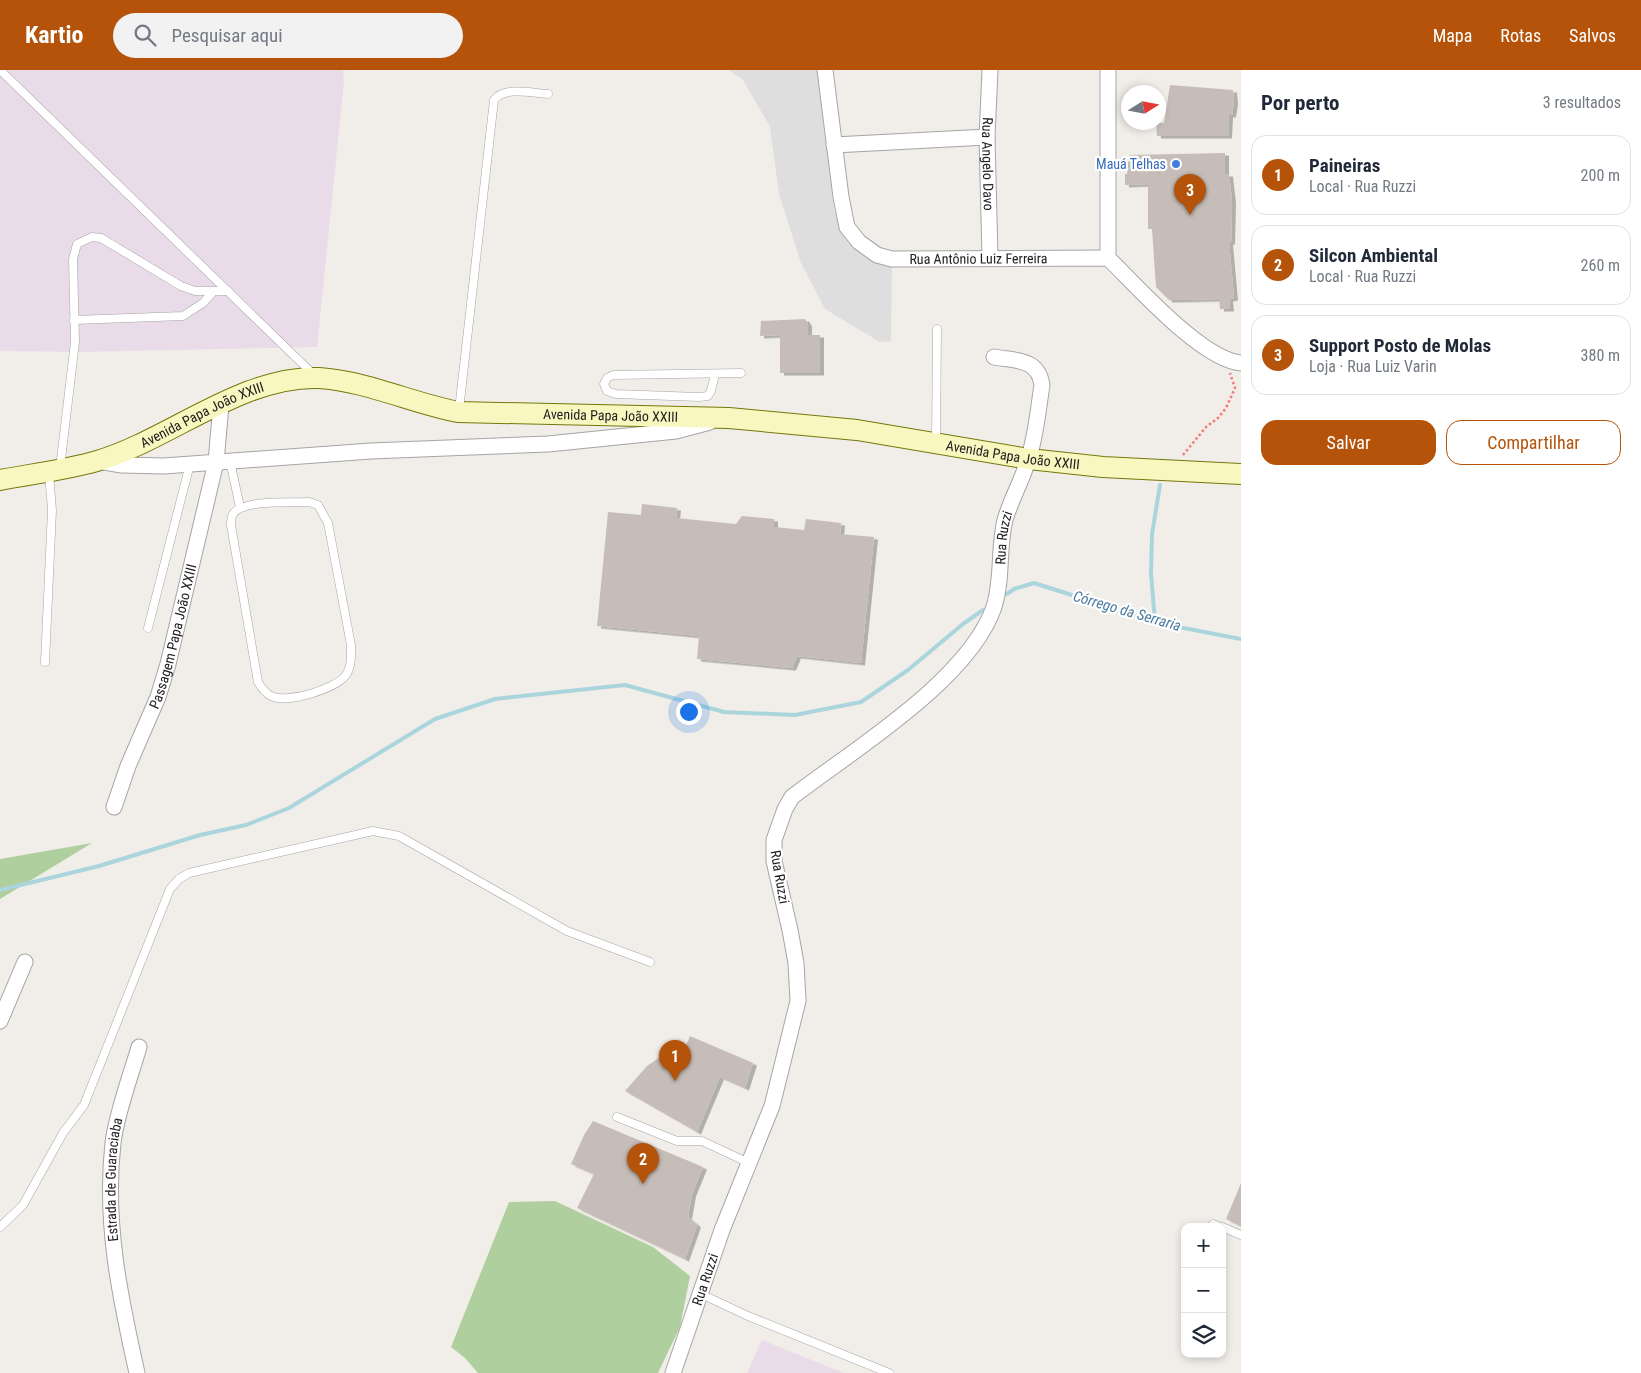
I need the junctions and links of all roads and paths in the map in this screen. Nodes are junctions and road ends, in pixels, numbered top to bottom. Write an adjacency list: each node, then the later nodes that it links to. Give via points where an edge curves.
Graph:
1 (0, 70): 10 (lane)
2 (825, 70): 7 (street, Rua Antônio Luiz Ferreira)
3 (990, 70): 6 (street, Rua Angelo Davo)
4 (1108, 70): 9 (street)
5 (548, 94): 20 (lane, via 507,92 499,93 494,100)
6 (987, 137): 7 (street); 8 (street, Rua Angelo Davo)
7 (834, 145): 8 (street, Rua Antônio Luiz Ferreira, via 847,227 859,242 877,255 892,259)
8 (990, 258): 9 (street, Rua Antônio Luiz Ferreira)
9 (1108, 258): 15 (street, via 1194,340 1212,354)
10 (228, 292): 11 (lane); 18 (lane)
11 (212, 293): 12 (lane, via 184,316); 12 (lane, via 182,286 100,238 92,237 77,244 73,258)
12 (74, 320): 27 (lane, via 75,342)
13 (936, 329): 22 (lane)
14 (994, 357): 23 (street, Rua Ruzzi, via 1031,364 1040,375 1042,385)
15 (1234, 362): 28 (path, via 1235,388 1226,408)
16 (741, 373): 17 (lane)
17 (715, 374): 17 (lane, via 613,375 604,384 607,391 616,394 699,397 708,396)
18 (317, 378): 19 (street, Avenida Papa João XXIII, via 252,389); 20 (street, Avenida Papa João XXIII, via 348,382)
19 (221, 405): 24 (street, Avenida Papa João XXIII); 25 (street, Passagem Papa João XXIII)
20 (458, 412): 21 (street, Avenida Papa João XXIII)
21 (729, 418): 22 (street, Avenida Papa João XXIII, via 857,430); 25 (street, via 676,431 548,444)
22 (936, 444): 23 (street, Avenida Papa João XXIII)
23 (1029, 459): 28 (street, Avenida Papa João XXIII); 40 (street, Rua Ruzzi, via 1004,522 1001,576 994,607 978,639 956,666 889,726 792,797 782,816 774,840 774,861 796,963 798,1000 772,1106)
24 (97, 461): 26 (street, via 122,465); 27 (street, Avenida Papa João XXIII)
25 (223, 461): 26 (street); 31 (lane); 34 (street, Passagem Papa João XXIII, via 158,697)
26 (190, 464): 32 (lane)
27 (55, 469): 30 (street, Avenida Papa João XXIII); 33 (lane)
28 (1168, 470): 29 (street, Avenida Papa João XXIII)
29 (1241, 474)
30 (0, 480)
31 (240, 507): 31 (lane, via 309,502 324,512 351,645 351,663 346,675 335,685 282,698 271,696 258,682 231,525 232,514)
32 (148, 628)
33 (45, 662)
34 (114, 806)
35 (24, 962): 37 (street)
36 (650, 962): 41 (lane, via 567,931 398,836 372,830 189,873 170,889 84,1105 63,1133 23,1204)
37 (0, 1021)
38 (139, 1047): 45 (street, Estrada de Guaraciaba, via 113,1141 110,1190 111,1235)
39 (617, 1117): 40 (lane, via 677,1141 702,1141)
40 (749, 1163): 44 (street, Rua Ruzzi)
41 (0, 1227)
42 (1226, 1229): 43 (lane)
43 (1241, 1235)
44 (701, 1294): 46 (street, Rua Ruzzi); 47 (lane)
45 (137, 1373)
46 (673, 1373)
47 (889, 1373)

